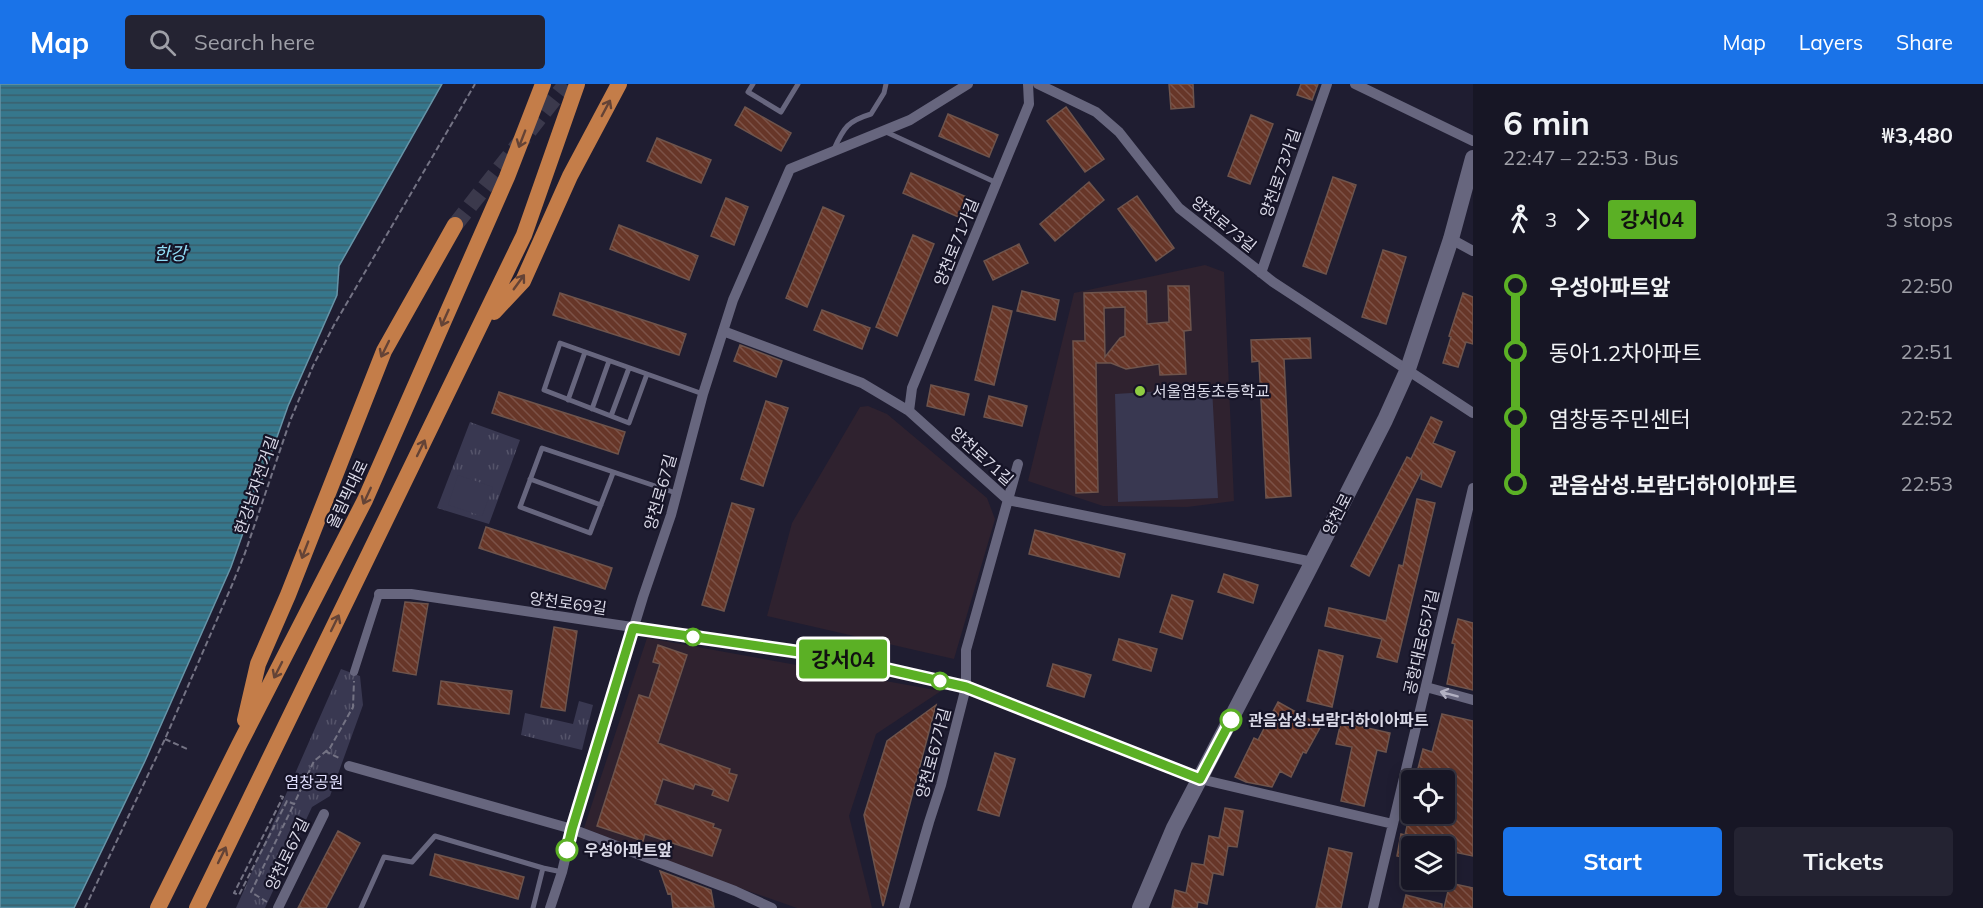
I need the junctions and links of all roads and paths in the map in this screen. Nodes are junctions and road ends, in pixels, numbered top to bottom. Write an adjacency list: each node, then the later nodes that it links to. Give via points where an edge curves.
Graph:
1 (475, 84): 49 (path, 한강남자전거길, via 313,366 245,553)
2 (543, 84): 50 (highway, 올림픽대로, one-way to 50, via 507,177 365,500)
3 (577, 84): 22 (highway, via 524,235)
4 (619, 84): 22 (highway, one-way to 4, via 523,281 570,176)
5 (753, 84): 6 (lane, via 748,92 781,112)
6 (798, 84)
7 (886, 84): 15 (lane, via 871,114 855,119 843,129)
8 (968, 84): 13 (street, via 910,120)
9 (1028, 84): 17 (street, 양천로71가길, via 1029,104)
10 (1038, 84): 21 (street, 양천로73길, via 1096,112 1119,132 1179,208)
11 (1327, 84): 21 (street, 양천로73가길)
12 (1355, 84): 14 (street)
13 (884, 131): 15 (street); 17 (lane)
14 (1473, 141)
15 (833, 152): 23 (street, 양천로67길, via 790,169)
16 (1473, 158): 19 (main road, 양천로)
17 (997, 183): 32 (street, 양천로71가길, via 912,388)
18 (455, 225): 50 (highway, one-way to 50, via 384,351 258,664)
19 (1451, 239): 20 (street); 27 (main road, 양천로)
20 (1473, 252)
21 (1261, 273): 27 (street, 양천로73길)
22 (481, 326): 65 (highway, one-way to 22)
23 (723, 331): 29 (street, 양천로67길); 32 (street, 양천로71길, via 862,383)
24 (585, 352): 25 (lane); 30 (lane); 30 (lane, via 560,343 544,390)
25 (609, 360): 26 (lane); 31 (lane)
26 (629, 368): 28 (lane); 34 (lane)
27 (1408, 369): 33 (street, 양천로73길); 42 (main road, 양천로)
28 (647, 374): 29 (lane); 34 (lane, via 629,423)
29 (703, 394): 39 (street, 양천로67길)
30 (568, 400): 31 (lane)
31 (592, 409): 34 (lane)
32 (909, 411): 40 (street, 양천로71길)
33 (1473, 413)
34 (611, 416)
35 (1018, 464): 40 (street, 양천로67가길)
36 (613, 473): 37 (lane, via 542,448); 39 (lane); 41 (lane)
37 (530, 479): 41 (lane); 41 (lane, via 520,507 590,533)
38 (1473, 488): 47 (street, 공항대로65가길)
39 (676, 493): 44 (street, 양천로67길)
40 (1008, 500): 42 (street, 양천로71길); 46 (street, 양천로67가길, via 966,650)
41 (601, 505)
42 (1313, 562): 54 (main road, 양천로)
43 (379, 594): 44 (street, 양천로69길, via 411,594); 45 (street)
44 (633, 628): 46 (street, 양천로69길, via 834,657); 59 (street, 양천로67길)
45 (354, 672): 52 (path, via 354,707)
46 (966, 687): 54 (street, 양천로69길); 71 (street, 양천로67가길)
47 (1425, 687): 48 (street, one-way to 47); 58 (street, 공항대로65가길)
48 (1473, 700)
49 (165, 739): 51 (path); 63 (path, 한강남자전거길)
50 (239, 745): 64 (highway, 올림픽대로)
51 (187, 749)
52 (325, 751): 53 (path); 56 (path, via 315,761)
53 (345, 762): 59 (street)
54 (1200, 779): 58 (street); 72 (main road, 양천로)
55 (280, 796): 56 (path, via 283,797 234,893 239,896 287,801)
56 (294, 804): 62 (path, via 251,892)
57 (324, 814): 66 (street, 양천로67길)
58 (1393, 824): 73 (street, 공항대로65가길)
59 (572, 829): 61 (street, 양천로67길); 70 (street)
60 (543, 868): 61 (lane); 67 (lane, via 435,836 412,862 384,857); 68 (lane)
61 (562, 872): 69 (street, 양천로67길)
62 (268, 902)
63 (85, 908)
64 (159, 908)
65 (197, 908)
66 (278, 908)
67 (361, 908)
68 (533, 908)
69 (550, 908)
70 (771, 908)
71 (904, 908)
72 (1140, 908)
73 (1373, 908)

